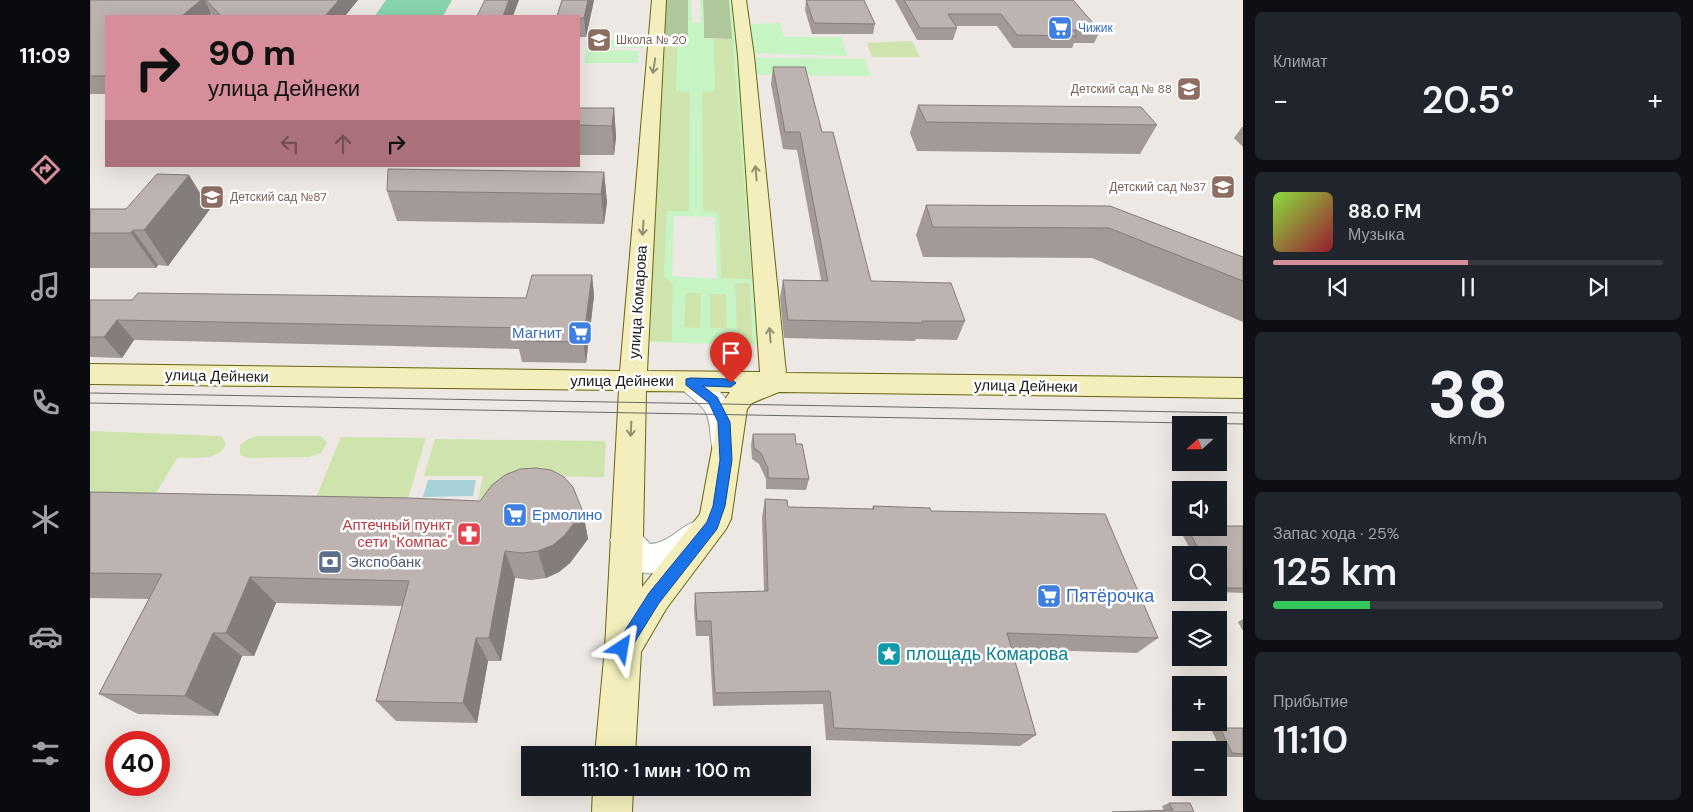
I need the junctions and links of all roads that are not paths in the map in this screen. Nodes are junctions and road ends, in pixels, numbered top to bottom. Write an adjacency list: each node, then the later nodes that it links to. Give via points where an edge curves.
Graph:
1 (659, 0): 4 (street, улица Комарова, one-way to 4)
2 (740, 0): 6 (street, one-way to 2)
3 (90, 374): 4 (street, улица Дейнеки)
4 (633, 380): 5 (street, улица Дейнеки); 10 (street, улица Комарова, one-way to 10)
5 (690, 382): 6 (street, улица Дейнеки); 8 (street, via 707,394 722,415)
6 (774, 384): 7 (street, улица Дейнеки); 8 (street, via 742,396 734,406)
7 (1243, 388)
8 (726, 460): 9 (street)
9 (719, 506): 10 (street, via 690,542 671,555 645,558 632,551); 11 (street, via 713,525 660,591)
10 (626, 540): 11 (street, улица Комарова)
11 (622, 648): 12 (street, улица Комарова)
12 (617, 746)
13 (613, 796): 14 (street)
14 (612, 812)

